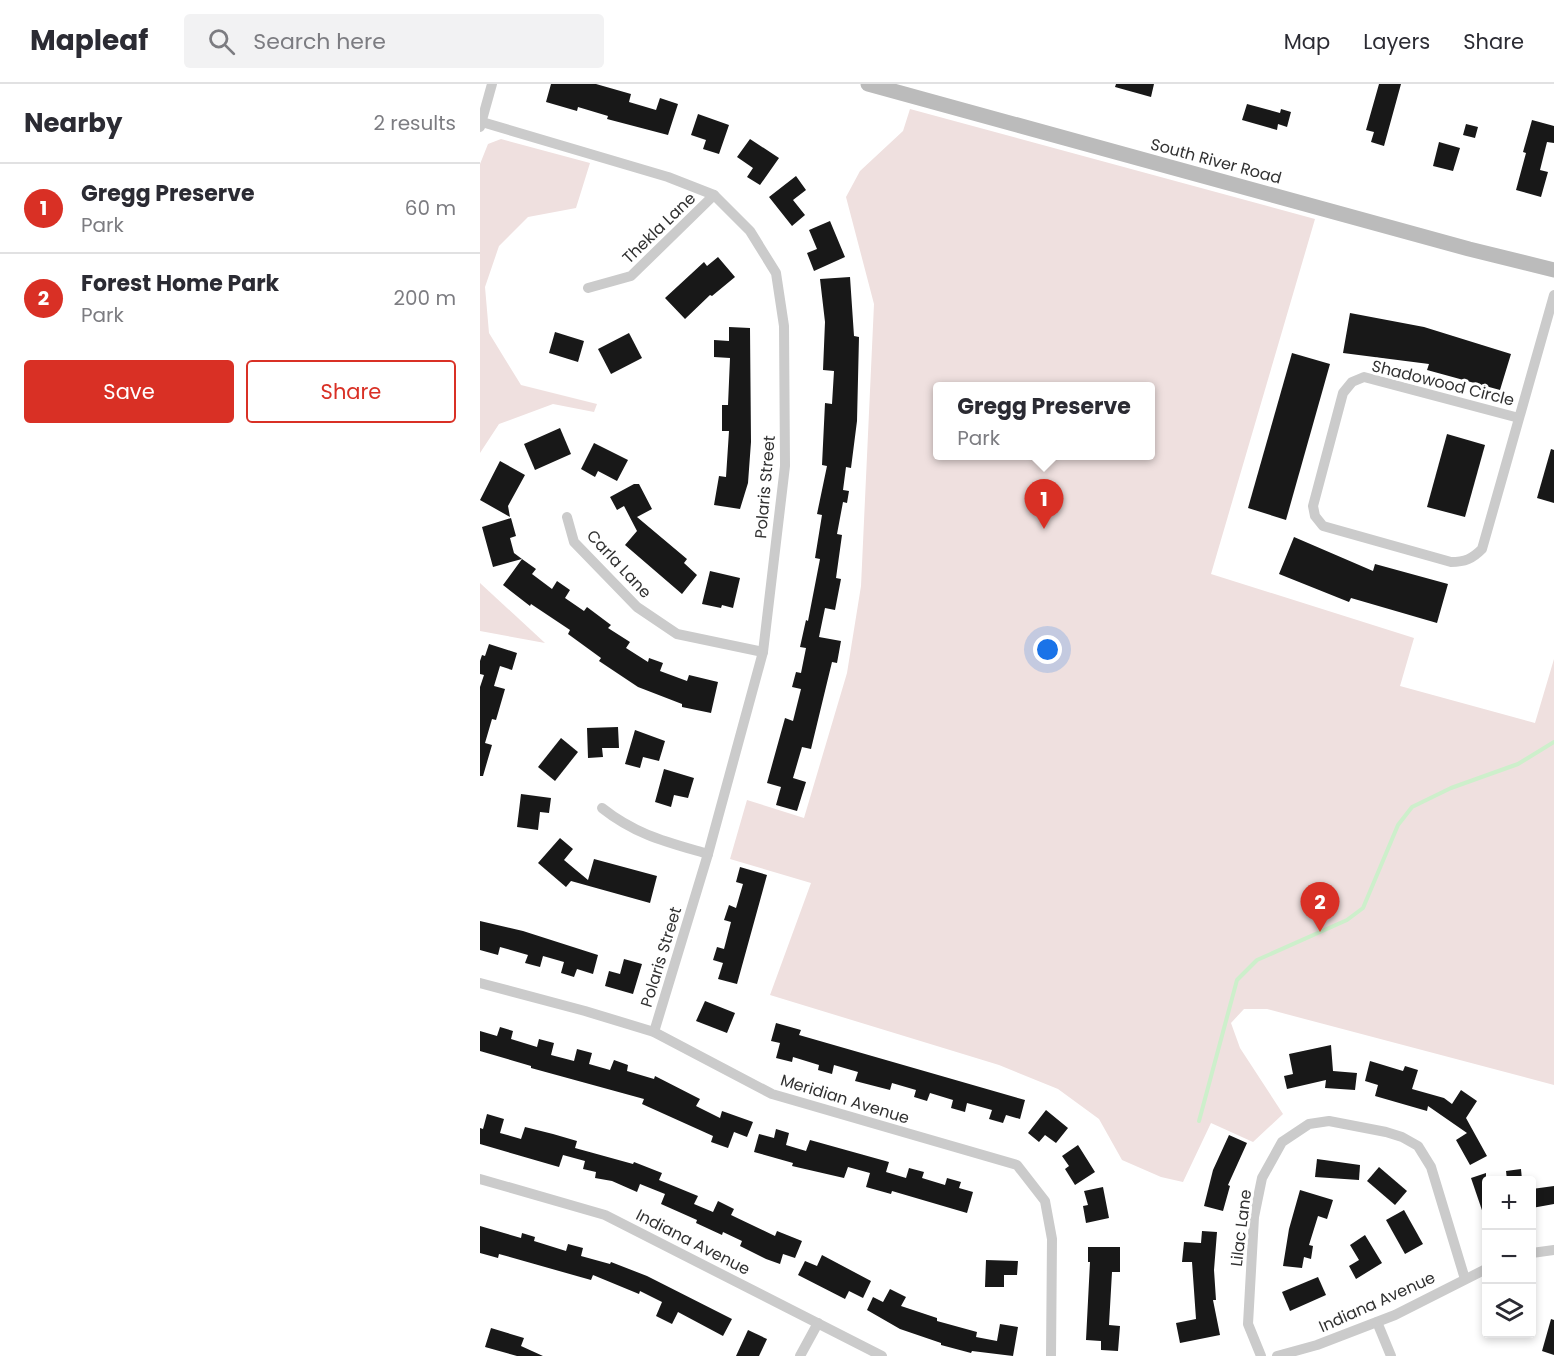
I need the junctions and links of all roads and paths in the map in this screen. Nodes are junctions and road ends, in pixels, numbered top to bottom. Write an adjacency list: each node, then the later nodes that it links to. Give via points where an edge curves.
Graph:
1 (492, 84): 3 (street)
2 (868, 84): 5 (street, South River Road)
3 (481, 125): 4 (street, Polaris Street, via 668,177)
4 (714, 195): 6 (street, Thekla Lane, via 631,276); 10 (street, Polaris Street, via 750,231 776,273 784,326 785,466)
5 (1554, 270)
6 (588, 288)
7 (1554, 295): 8 (street, Shadowood Circle)
8 (1519, 418): 8 (street, Shadowood Circle, via 1365,377 1352,382 1343,393 1313,506 1315,516 1323,526 1450,562 1463,562 1482,549)
9 (567, 517): 10 (street, Carla Lane, via 574,542 636,607 677,634)
10 (763, 652): 12 (street, Polaris Street)
11 (602, 808): 12 (street, via 647,837)
12 (708, 854): 14 (street, Polaris Street)
13 (480, 983): 14 (street, Meridian Avenue)
14 (654, 1032): 24 (street, Meridian Avenue, via 772,1094 1017,1165 1045,1201 1052,1239)
15 (480, 1179): 21 (street, Indiana Avenue, via 605,1215)
16 (1554, 1250): 17 (street)
17 (1536, 1252)
18 (1482, 1271): 19 (street, Indiana Avenue)
19 (1466, 1279): 20 (street, Indiana Avenue); 25 (street, Lilac Lane, via 1431,1167 1418,1146 1386,1132 1329,1121 1309,1124 1282,1142 1262,1178 1254,1217 1248,1324)
20 (1377, 1322): 26 (street, Indiana Avenue); 27 (street)
21 (818, 1323): 22 (street); 23 (street, Indiana Avenue)
22 (800, 1356)
23 (882, 1356)
24 (1051, 1356)
25 (1261, 1356)
26 (1277, 1356)
27 (1391, 1356)

